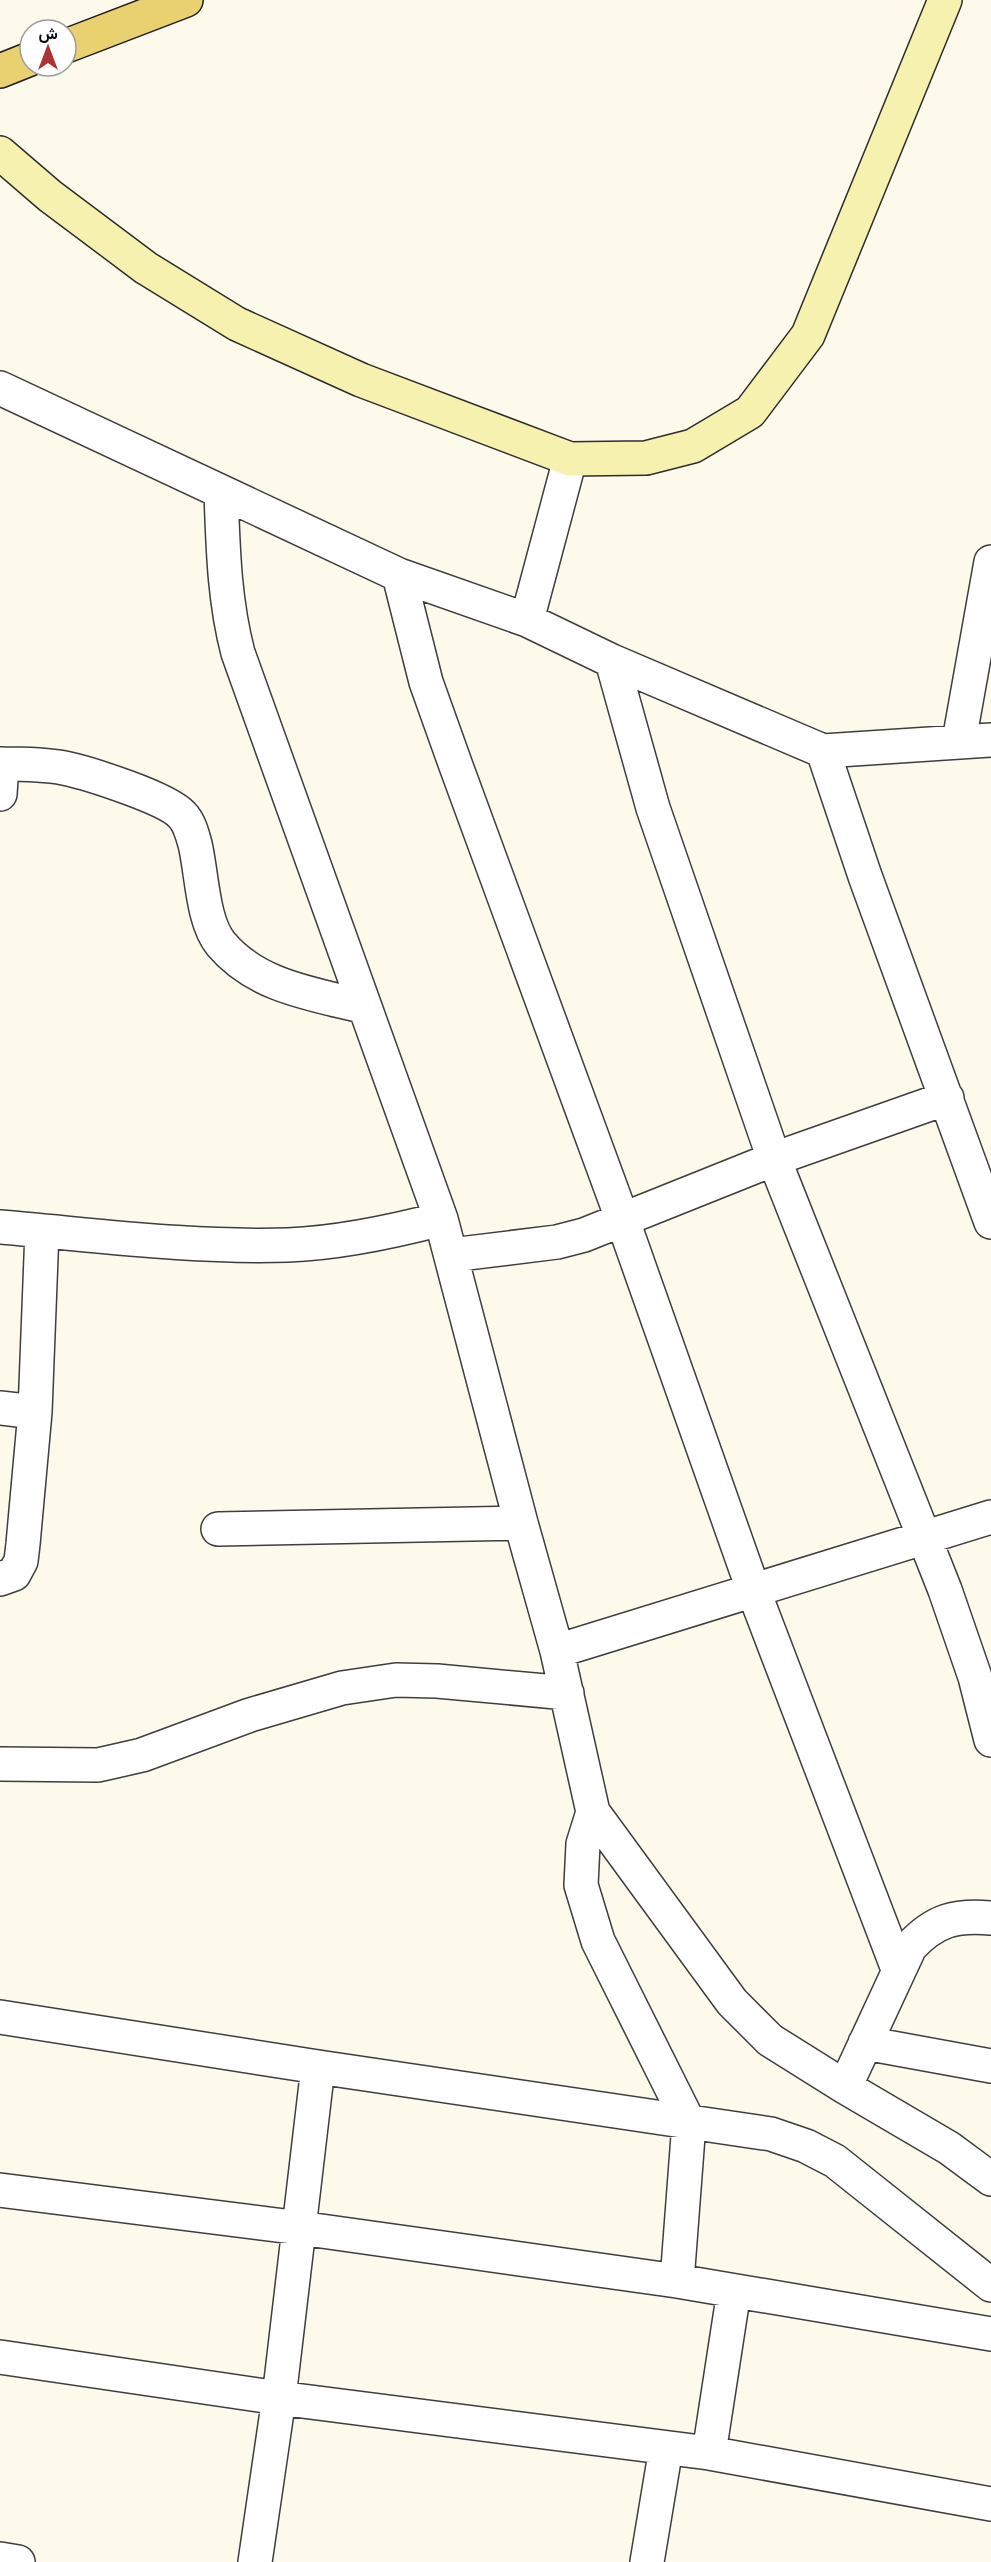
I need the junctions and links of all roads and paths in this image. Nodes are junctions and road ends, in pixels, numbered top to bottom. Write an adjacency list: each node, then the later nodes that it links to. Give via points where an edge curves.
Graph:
1 (186, 0): 3 (main road)
2 (945, 0): 8 (street, via 808,335 750,412 693,446 646,458)
3 (78, 40)
4 (18, 64): 5 (main road)
5 (0, 71)
6 (0, 153): 8 (street, via 146,268 237,324 361,380)
7 (0, 388): 9 (street)
8 (570, 459): 12 (street)
9 (221, 492): 11 (street); 18 (street, via 225,586 238,653)
10 (991, 562): 15 (street)
11 (399, 575): 12 (street); 22 (street, via 426,682)
12 (527, 620): 13 (street)
13 (612, 661): 16 (street); 20 (street, via 653,808)
14 (991, 740): 15 (street)
15 (959, 741): 16 (street)
16 (823, 751): 19 (street)
17 (1, 774): 18 (street, via 63,768 180,812 195,843 209,920 220,943 259,976 292,989)
18 (364, 1007): 21 (street)
19 (947, 1098): 20 (street); 23 (street)
20 (774, 1158): 22 (street); 32 (street)
21 (441, 1219): 25 (street, via 350,1239 289,1245 211,1244); 26 (street)
22 (622, 1221): 26 (street, via 557,1242); 34 (street)
23 (991, 1222)
24 (0, 1227): 25 (street)
25 (42, 1231): 28 (street)
26 (451, 1256): 30 (street)
27 (0, 1408): 28 (street)
28 (35, 1412): 33 (street, via 21,1561 14,1574)
29 (991, 1517): 32 (street)
30 (521, 1523): 31 (street); 35 (street)
31 (218, 1529)
32 (922, 1538): 34 (street); 37 (street, via 962,1636)
33 (0, 1579)
34 (754, 1592): 35 (street); 41 (street)
35 (557, 1652): 36 (street)
36 (567, 1693): 38 (street, via 396,1680 342,1688 250,1715 142,1755 98,1765); 39 (street)
37 (991, 1740)
38 (0, 1764)
39 (593, 1812): 46 (street, via 732,2002 770,2040); 47 (street, via 583,1844 581,1885 598,1941)
40 (991, 1918): 41 (street, via 966,1916 942,1922 910,1947)
41 (898, 1969): 43 (street)
42 (0, 2017): 45 (street)
43 (865, 2043): 44 (street); 46 (street)
44 (991, 2066)
45 (318, 2067): 47 (street); 50 (street)
46 (845, 2087): 48 (street, via 949,2148)
47 (689, 2123): 51 (street); 52 (street, via 771,2134 836,2161)
48 (991, 2179)
49 (0, 2190): 50 (street)
50 (300, 2228): 51 (street); 56 (street)
51 (676, 2281): 53 (street)
52 (991, 2285)
53 (734, 2290): 54 (street); 58 (street)
54 (991, 2334)
55 (0, 2357): 56 (street)
56 (279, 2398): 57 (street); 62 (street)
57 (666, 2448): 58 (street); 63 (street)
58 (709, 2453): 59 (street)
59 (991, 2504)
60 (0, 2559): 61 (street)
61 (18, 2562)
62 (255, 2562)
63 (647, 2562)

